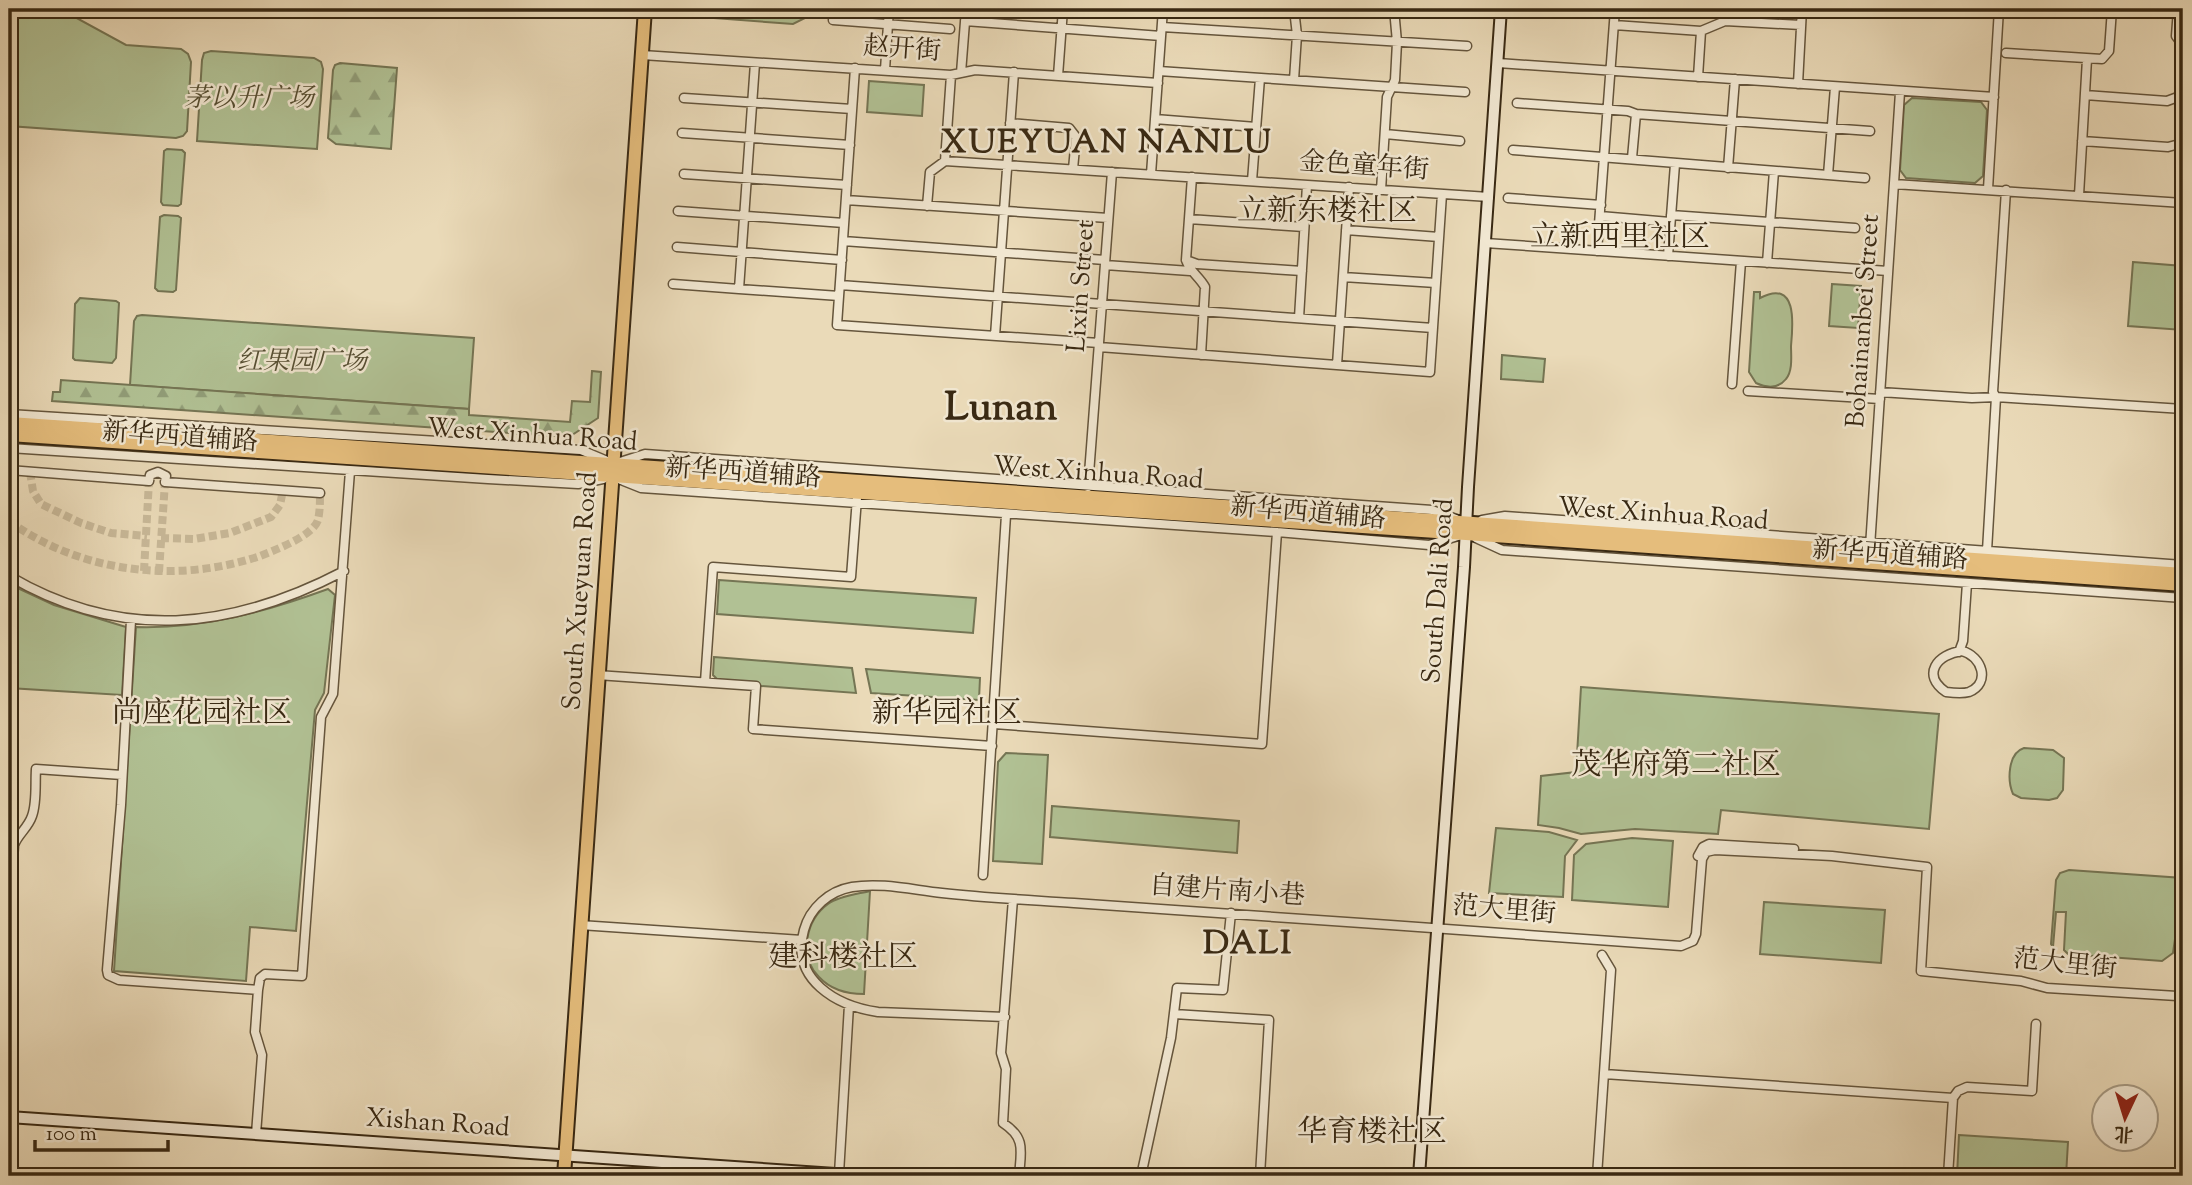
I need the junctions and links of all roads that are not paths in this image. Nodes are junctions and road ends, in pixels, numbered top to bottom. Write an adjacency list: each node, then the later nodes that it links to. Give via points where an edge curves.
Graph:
1 (645, 9): 29 (main road, South Xueyuan Road)
2 (889, 9): 17 (street)
3 (966, 9): 16 (street)
4 (1063, 9): 21 (street)
5 (1163, 9): 22 (street)
6 (1294, 9): 24 (street)
7 (1394, 9): 26 (street)
8 (1501, 9): 32 (street, South Dali Road)
9 (1615, 9): 18 (street)
10 (1802, 9): 19 (street)
11 (1999, 9): 54 (street)
12 (2069, 9): 14 (street)
13 (2178, 9): 25 (street, via 2176,36)
14 (2112, 10): 30 (street, via 2108,55)
15 (833, 20): 17 (street)
16 (965, 21): 21 (street); 38 (street)
17 (888, 24): 20 (street); 34 (street)
18 (1614, 25): 23 (street); 36 (street)
19 (1801, 25): 23 (street, via 1725,21); 46 (street)
20 (950, 29)
21 (1061, 29): 22 (street); 40 (street)
22 (1162, 31): 24 (street); 35 (street)
23 (1701, 31): 41 (street)
24 (1297, 35): 26 (street); 44 (street)
25 (2183, 41)
26 (1397, 42): 27 (street); 47 (street)
27 (1467, 46)
28 (2006, 53): 30 (street)
29 (642, 55): 31 (street, 赵开街); 160 (main road, South Xueyuan Road)
30 (2087, 59): 52 (street)
31 (755, 63): 33 (street, 赵开街); 55 (street)
32 (1498, 63): 36 (street); 99 (street, South Dali Road)
33 (855, 68): 34 (street, 赵开街); 57 (street)
34 (885, 70): 39 (street, 赵开街)
35 (1159, 71): 42 (street); 45 (street)
36 (1611, 71): 41 (street); 58 (street)
37 (1014, 72): 38 (street, 赵开街, via 975,69); 40 (street, 赵开街); 62 (street)
38 (961, 74): 39 (street, 赵开街)
39 (951, 75): 76 (street)
40 (1058, 76): 45 (street, 赵开街)
41 (1698, 77): 43 (street)
42 (1260, 78): 44 (street); 63 (street)
43 (1735, 79): 46 (street); 61 (street)
44 (1294, 80): 47 (street)
45 (1158, 83): 60 (street)
46 (1798, 84): 48 (street)
47 (1393, 87): 49 (street); 67 (street)
48 (1835, 87): 50 (street); 64 (street)
49 (1465, 92)
50 (1900, 92): 54 (street); 91 (street, Bohainanbei Street)
51 (2183, 95): 52 (street, via 2167,101)
52 (2085, 96): 70 (street)
53 (684, 97): 55 (street)
54 (1994, 97): 94 (street)
55 (752, 102): 57 (street); 68 (street)
56 (1517, 103): 58 (street)
57 (852, 109): 72 (street)
58 (1608, 110): 59 (street); 74 (street)
59 (1636, 114): 61 (street); 75 (street)
60 (1155, 119): 63 (street); 84 (street)
61 (1732, 122): 64 (street); 79 (street)
62 (1010, 123): 78 (street); 80 (street, via 1069,128 1076,137)
63 (1256, 127): 89 (street)
64 (1832, 129): 65 (street); 85 (street)
65 (1870, 131)
66 (682, 133): 68 (street)
67 (1385, 134): 69 (street); 95 (street)
68 (750, 138): 72 (street); 87 (street)
69 (1460, 141)
70 (2082, 141): 71 (street, via 2168,147); 98 (street)
71 (2183, 143)
72 (850, 145): 92 (street)
73 (1513, 150): 74 (street)
74 (1604, 156): 75 (street); 103 (street)
75 (1632, 158): 77 (street)
76 (945, 161): 78 (street, 金色童年街); 104 (street, via 930,172)
77 (1675, 164): 79 (street); 110 (street)
78 (1007, 165): 80 (street, 金色童年街); 106 (street)
79 (1728, 168): 81 (street)
80 (1073, 169): 82 (street, 金色童年街)
81 (1774, 171): 85 (street); 112 (street)
82 (1112, 172): 84 (street, 金色童年街); 109 (street, Lixin Street)
83 (684, 174): 87 (street)
84 (1151, 174): 86 (street, 金色童年街)
85 (1828, 175): 88 (street)
86 (1192, 177): 89 (street, 金色童年街); 111 (street)
87 (747, 178): 92 (street); 107 (street)
88 (1865, 178)
89 (1252, 181): 90 (street, 金色童年街)
90 (1307, 184): 93 (street, 金色童年街); 114 (street)
91 (1894, 184): 94 (street); 132 (street, Bohainanbei Street)
92 (847, 185): 101 (street)
93 (1349, 187): 95 (street, 金色童年街); 116 (street)
94 (1988, 189): 96 (street)
95 (1381, 190): 97 (street, 金色童年街)
96 (2007, 190): 98 (street); 152 (street)
97 (1442, 194): 99 (street, 金色童年街); 117 (street)
98 (2079, 195): 102 (street)
99 (1489, 197): 119 (street, South Dali Road)
100 (1508, 198): 103 (street)
101 (846, 200): 104 (street); 113 (street)
102 (2183, 203)
103 (1601, 205): 108 (street)
104 (927, 206): 106 (street)
105 (678, 211): 107 (street)
106 (1004, 211): 109 (street); 123 (street)
107 (744, 216): 113 (street); 122 (street)
108 (1600, 216): 110 (street); 121 (street)
109 (1108, 218): 128 (street, Lixin Street)
110 (1671, 218): 112 (street); 124 (street)
111 (1189, 219): 114 (street); 126 (street)
112 (1770, 222): 115 (street); 129 (street)
113 (844, 223): 118 (street)
114 (1304, 227): 131 (street)
115 (1854, 228)
116 (1346, 230): 117 (street); 133 (street)
117 (1439, 237): 134 (street)
118 (843, 241): 123 (street); 125 (street)
119 (1485, 243): 121 (street); 167 (street, South Dali Road)
120 (677, 247): 122 (street)
121 (1597, 251): 124 (street)
122 (742, 252): 125 (street); 137 (street)
123 (1001, 252): 128 (street); 139 (street)
124 (1668, 256): 127 (street)
125 (842, 260): 136 (street)
126 (1186, 260): 130 (street); 131 (street)
127 (1741, 261): 129 (street); 149 (street)
128 (1105, 263): 130 (street); 140 (street, Lixin Street)
129 (1767, 263): 132 (street)
130 (1190, 271): 141 (street, via 1205,287)
131 (1302, 271): 142 (street)
132 (1888, 271): 151 (street, Bohainanbei Street)
133 (1343, 277): 134 (street); 143 (street)
134 (1436, 283): 144 (street)
135 (673, 284): 137 (street)
136 (840, 285): 138 (street); 139 (street)
137 (739, 289): 138 (street)
138 (839, 296): 145 (street, via 837,325)
139 (998, 296): 140 (street); 145 (street)
140 (1102, 304): 141 (street); 146 (street, Lixin Street)
141 (1204, 311): 142 (street); 147 (street)
142 (1298, 318): 143 (street)
143 (1340, 321): 144 (street); 148 (street)
144 (1433, 328): 148 (street, via 1430,372)
145 (995, 336): 146 (street)
146 (1099, 345): 147 (street); 163 (street, Lixin Street)
147 (1201, 355): 148 (street)
148 (1337, 365)
149 (1732, 384)
150 (1748, 391): 151 (street)
151 (1880, 395): 152 (street); 169 (street, Bohainanbei Street)
152 (1996, 397): 153 (street); 170 (street)
153 (2183, 410)
154 (9, 414): 160 (street, 新华西道辅路, via 581,450)
155 (9, 423): 160 (main road, West Xinhua Road)
156 (9, 435): 160 (main road, West Xinhua Road)
157 (9, 447): 158 (street, 新华西道辅路)
158 (159, 458): 161 (street, 新华西道辅路); 162 (street)
159 (9, 470): 162 (street, via 149,481 150,475)
160 (613, 470): 161 (street, 新华西道辅路, via 578,484); 163 (street, 新华西道辅路, via 645,454); 165 (main road, West Xinhua Road); 167 (main road, West Xinhua Road); 180 (main road, South Xueyuan Road)
161 (350, 471): 172 (street)
162 (158, 472): 164 (street, via 166,476 165,482)
163 (1088, 487): 167 (street, 新华西道辅路, via 1432,510)
164 (320, 493)
165 (857, 498): 166 (street, 新华西道辅路); 167 (main road, West Xinhua Road); 181 (street, via 851,577 713,567)
166 (1006, 515): 168 (street, 新华西道辅路); 182 (street)
167 (1466, 528): 168 (street, 新华西道辅路, via 1429,545); 169 (main road, West Xinhua Road); 175 (street, 新华西道辅路, via 1502,550); 176 (main road, West Xinhua Road); 191 (street, South Dali Road)
168 (1276, 532): 182 (street, via 1262,744)
169 (1870, 548): 170 (street, 新华西道辅路); 173 (main road, West Xinhua Road)
170 (1987, 551): 171 (street, 新华西道辅路)
171 (2183, 565)
172 (344, 571): 178 (street, via 317,585 236,611 173,622); 195 (street, via 333,695 321,717 302,975 265,974)
173 (2183, 575)
174 (9, 576): 178 (street, via 62,602)
175 (1967, 583): 177 (street, 新华西道辅路); 179 (street)
176 (2183, 584)
177 (2183, 598)
178 (131, 620): 184 (street)
179 (1959, 652): 179 (street, via 1943,656 1935,667 1936,681 1946,692 1966,693 1982,674 1979,661)
180 (597, 676): 181 (street); 190 (main road, South Xueyuan Road)
181 (705, 682): 183 (street, via 756,686 753,729)
182 (994, 724): 183 (street)
183 (992, 746): 186 (street)
184 (122, 775): 185 (street, via 36,769 33,815); 195 (street, via 108,975 119,980)
185 (11, 845): 189 (street)
186 (983, 875)
187 (1013, 898): 188 (street, 自建片南小巷); 192 (street, 自建片南小巷, via 851,887 821,902 807,922); 198 (street)
188 (1231, 913): 191 (street, 自建片南小巷); 197 (street, via 1223,990 1177,988)
189 (9, 919)
190 (580, 925): 192 (street); 204 (main road, South Xueyuan Road)
191 (1438, 927): 194 (street, 范大里街, via 1686,946 1696,934 1706,852 1832,856 1927,867 1921,971 2047,988 2177,996); 211 (street, South Dali Road)
192 (802, 940): 196 (street, via 807,971 814,982)
193 (1602, 956): 200 (street, via 1611,970)
194 (2183, 989)
195 (258, 990): 203 (street, via 254,1032 262,1055)
196 (849, 1005): 198 (street, via 878,1012); 205 (street)
197 (1174, 1014): 209 (street); 210 (street, via 1269,1020)
198 (1005, 1017): 208 (street, via 1003,1123 1020,1140)
199 (2036, 1024): 201 (street, via 2032,1091 1967,1087)
200 (1604, 1074): 201 (street); 212 (street)
201 (1953, 1098): 213 (street)
202 (9, 1117): 203 (street, Xishan Road)
203 (256, 1134): 204 (street, Xishan Road)
204 (565, 1156): 205 (street, Xishan Road); 206 (main road, South Xueyuan Road)
205 (839, 1174): 207 (street, Xishan Road)
206 (564, 1176)
207 (865, 1176)
208 (1018, 1176)
209 (1141, 1176)
210 (1260, 1176)
211 (1419, 1176)
212 (1597, 1176)
213 (1948, 1176)

